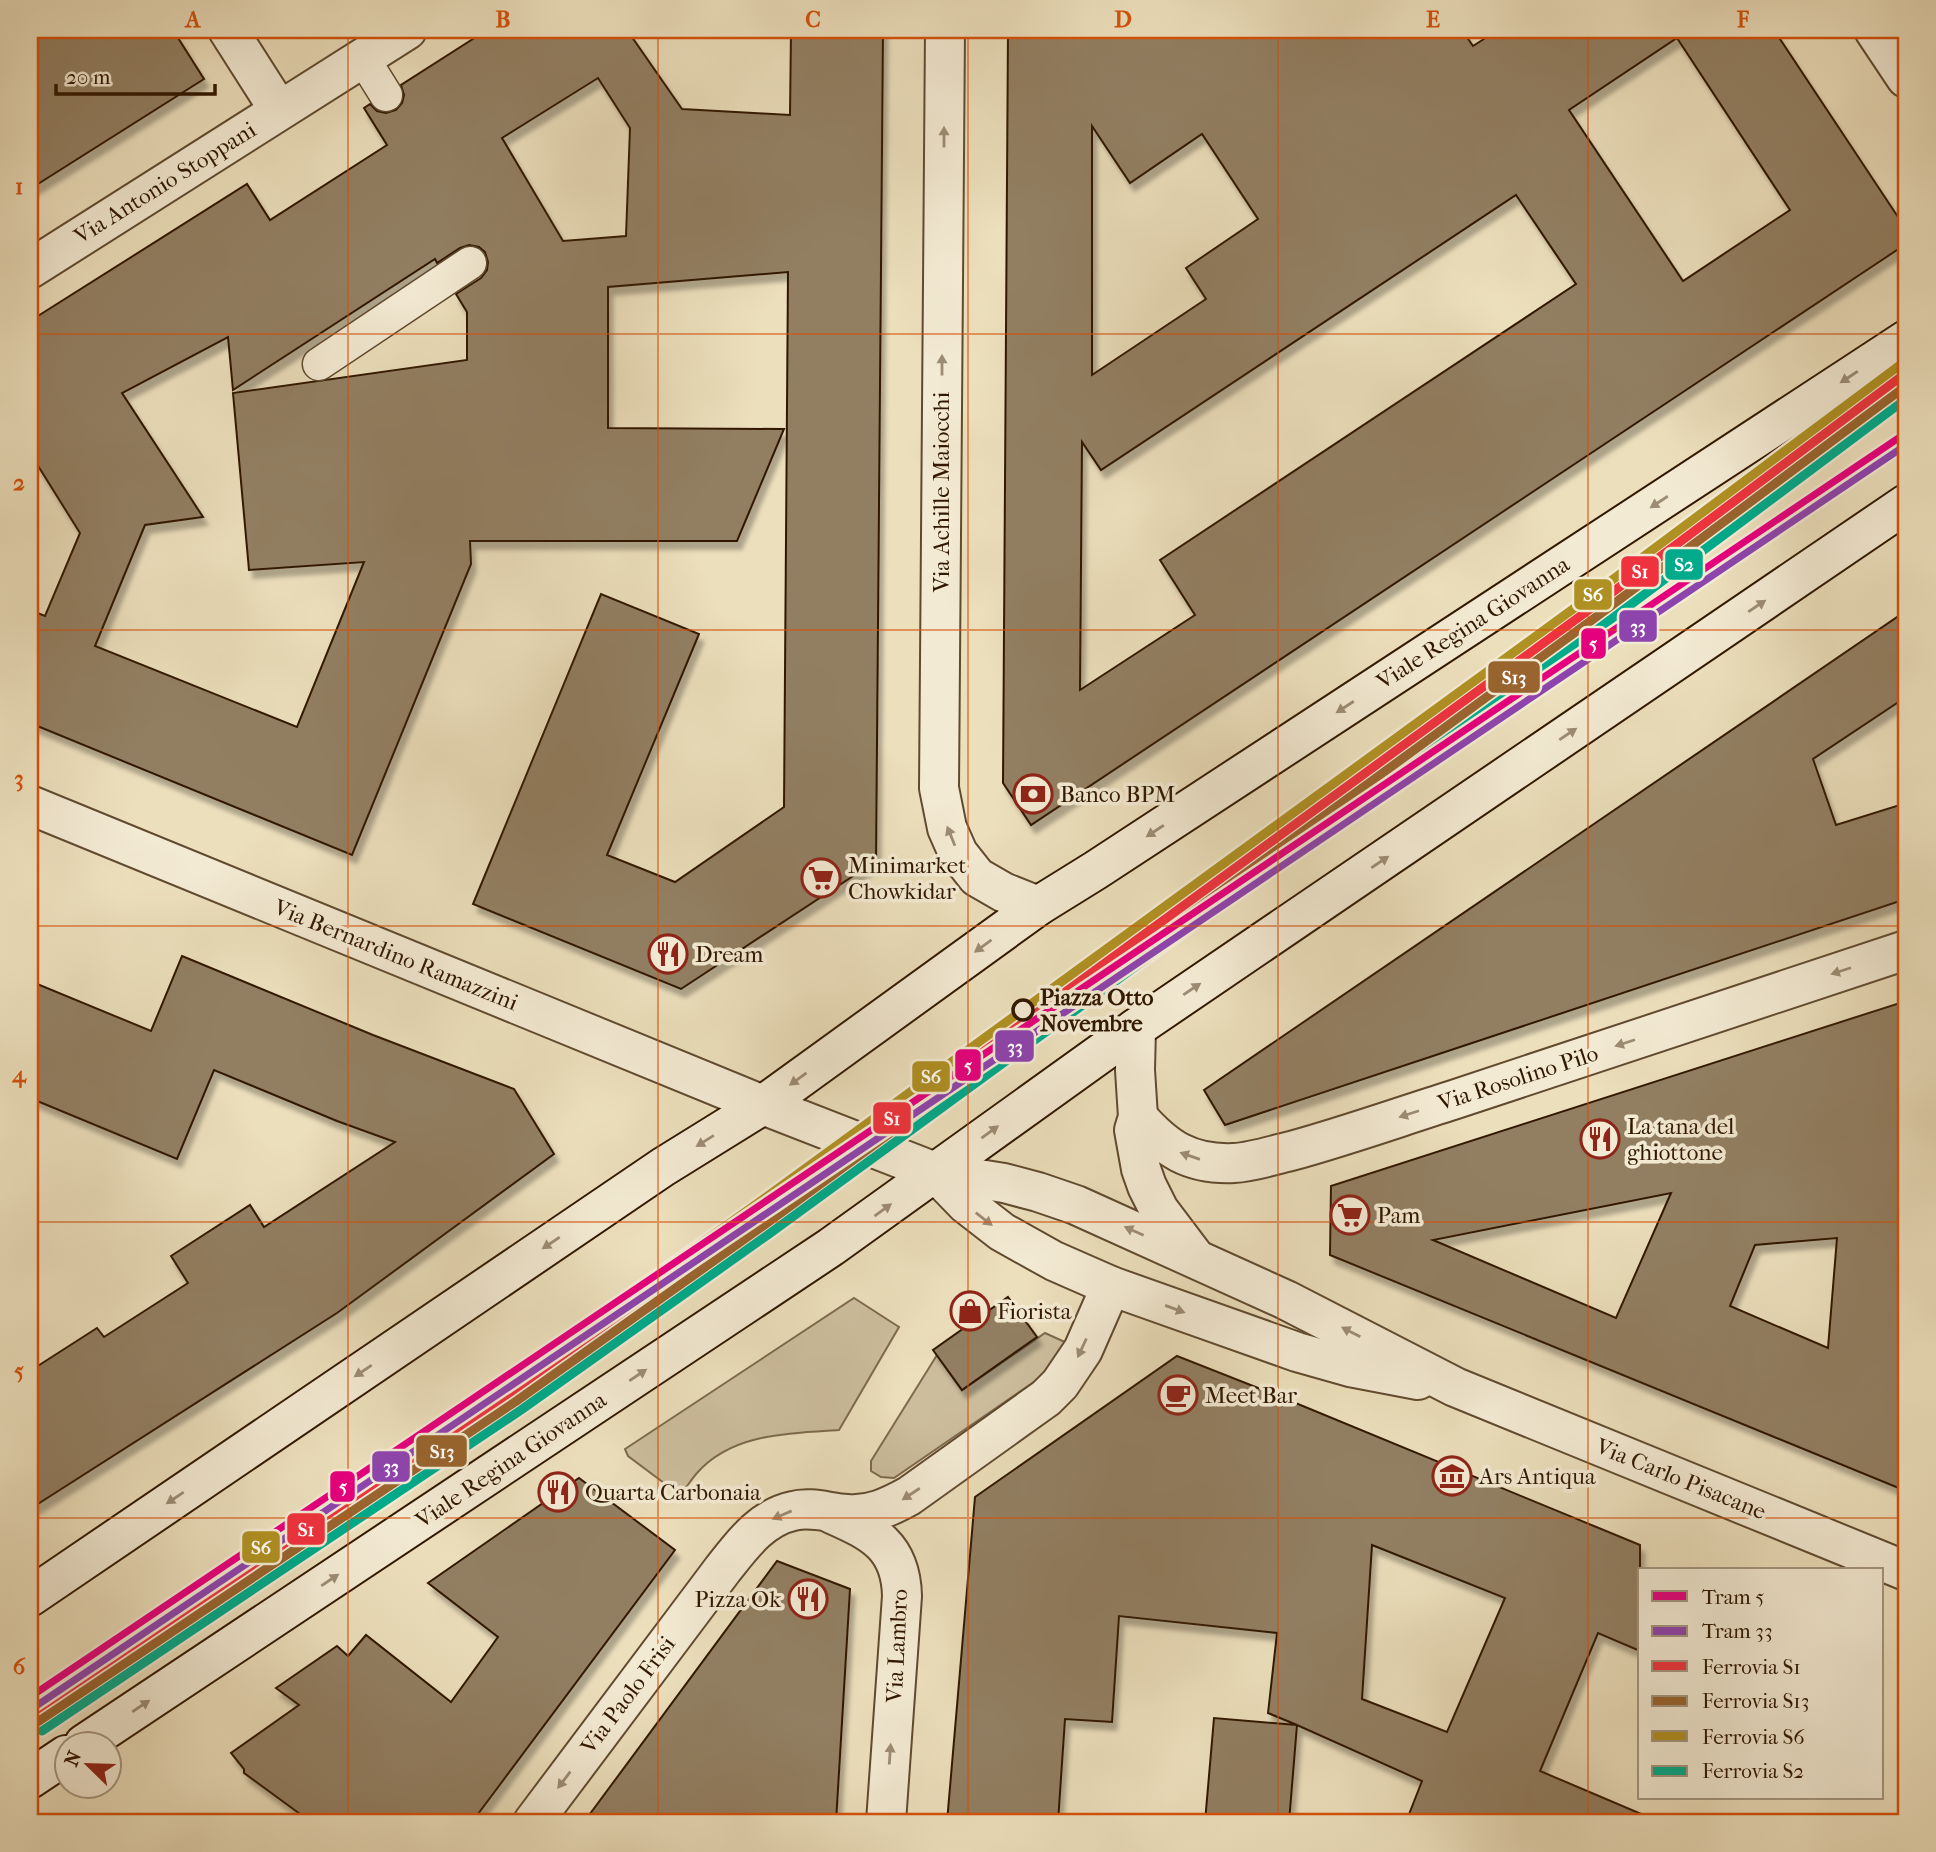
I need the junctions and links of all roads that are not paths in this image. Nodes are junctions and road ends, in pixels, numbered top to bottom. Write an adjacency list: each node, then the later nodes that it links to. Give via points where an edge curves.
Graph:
1 (228, 30): 8 (street)
2 (407, 30): 5 (street, Via Antonio Stoppani)
3 (945, 30): 15 (street, Via Achille Maiocchi, one-way to 3, via 977,877 958,853 947,828 939,788)
4 (1874, 30): 6 (street)
5 (363, 58): 7 (lane); 8 (street, Via Antonio Stoppani)
6 (1906, 78)
7 (386, 95)
8 (279, 110): 10 (street, Via Antonio Stoppani)
9 (470, 263): 12 (lane)
10 (30, 269)
11 (1906, 340): 15 (street, Viale Regina Giovanna, one-way to 15)
12 (319, 364)
13 (1906, 504): 17 (street, one-way to 13)
14 (30, 805): 18 (street, Via Bernardino Ramazzini)
15 (1038, 906): 18 (street, one-way to 18)
16 (1906, 950): 19 (street, Via Rosolino Pilo, one-way to 19, via 1334,1139 1259,1159 1220,1163 1192,1158 1168,1147)
17 (1136, 1028): 19 (street); 20 (street, one-way to 17)
18 (763, 1105): 20 (street); 26 (street, one-way to 26, via 663,1167)
19 (1138, 1117): 21 (street, via 1135,1130 1147,1186)
20 (935, 1172): 21 (street, one-way to 20, via 1038,1192); 22 (street, one-way to 22, via 1002,1232); 27 (street, Viale Regina Giovanna, one-way to 20, via 831,1247)
21 (1196, 1259): 23 (street, Via Carlo Pisacane, one-way to 21)
22 (1111, 1286): 23 (street, Via Carlo Pisacane, one-way to 23, via 1315,1358); 24 (street, one-way to 24, via 1083,1350 1046,1398 887,1508 849,1514)
23 (1455, 1387): 25 (street, Via Carlo Pisacane)
24 (823, 1510): 30 (street, Via Paolo Frisi, one-way to 30, via 794,1510 767,1522 749,1537); 31 (street, Via Lambro, one-way to 24, via 902,1581 898,1565 882,1543 860,1526)
25 (1906, 1571)
26 (30, 1597)
27 (105, 1730)
28 (52, 1764): 29 (street)
29 (30, 1779)
30 (533, 1822)
31 (886, 1822)

